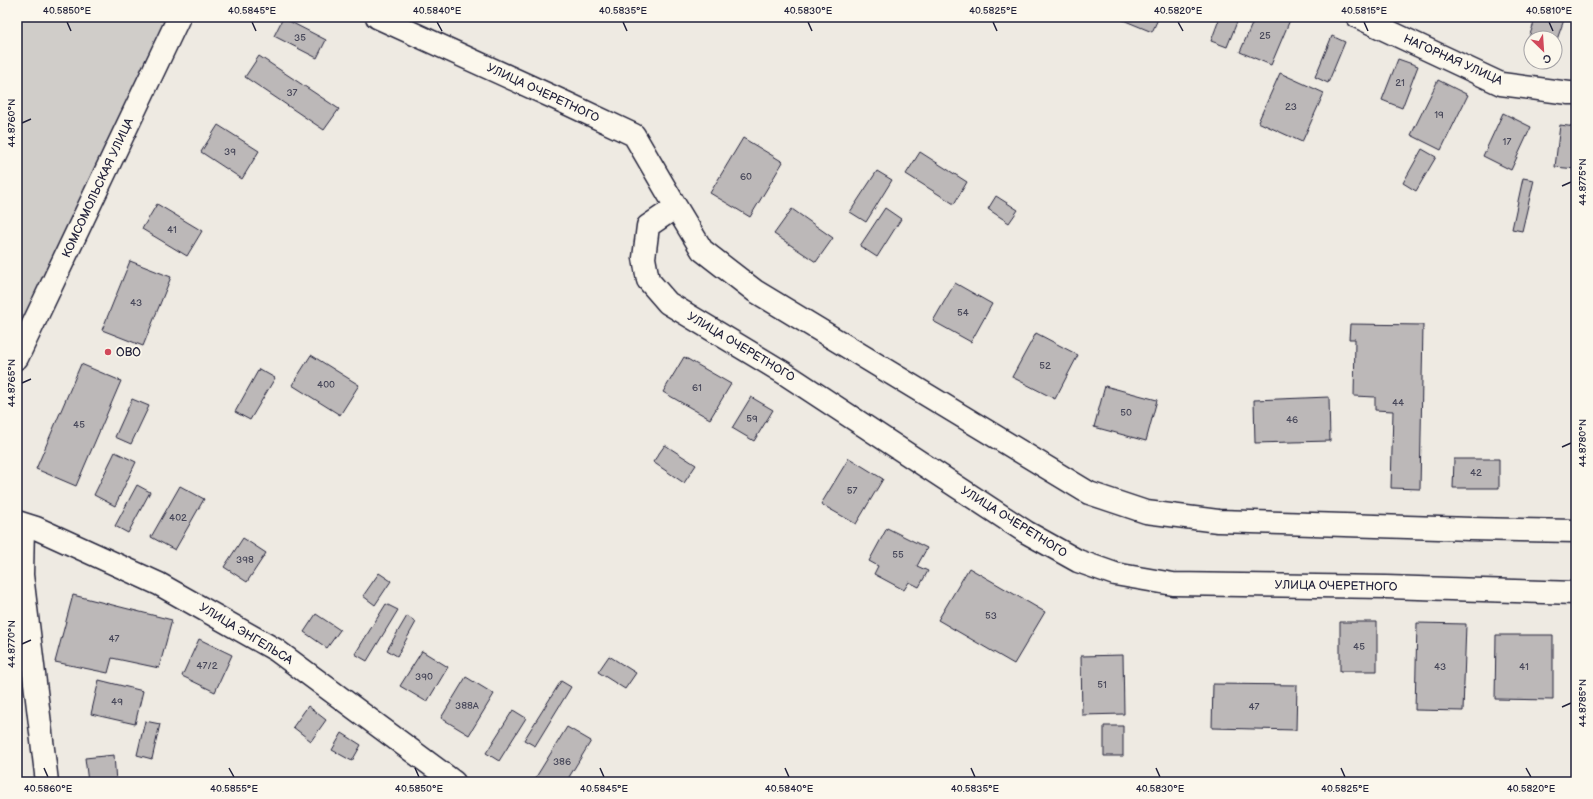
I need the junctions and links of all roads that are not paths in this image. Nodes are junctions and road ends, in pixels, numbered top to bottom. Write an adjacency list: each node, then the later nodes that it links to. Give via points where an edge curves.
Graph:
1 (179, 17): 6 (street, КОМСОМОЛЬСКАЯ УЛИЦА)
2 (377, 17): 5 (street, УЛИЦА ОЧЕРЕТНОГО, via 634,135)
3 (1358, 17): 4 (street, НАГОРНАЯ УЛИЦА, via 1501,84)
4 (1576, 93)
5 (676, 207): 8 (street, УЛИЦА ОЧЕРЕТНОГО, via 702,250 755,291 1088,493 1146,512 1218,520); 9 (street, УЛИЦА ОЧЕРЕТНОГО, via 648,226 644,258 648,280 668,303 784,372 1026,532 1078,561 1115,574 1173,584)
6 (17, 358)
7 (20, 523): 10 (street, via 22,575); 11 (street, УЛИЦА ЭНГЕЛЬСА, via 159,584 276,650)
8 (1576, 531)
9 (1576, 593)
10 (47, 782)
11 (454, 782)

